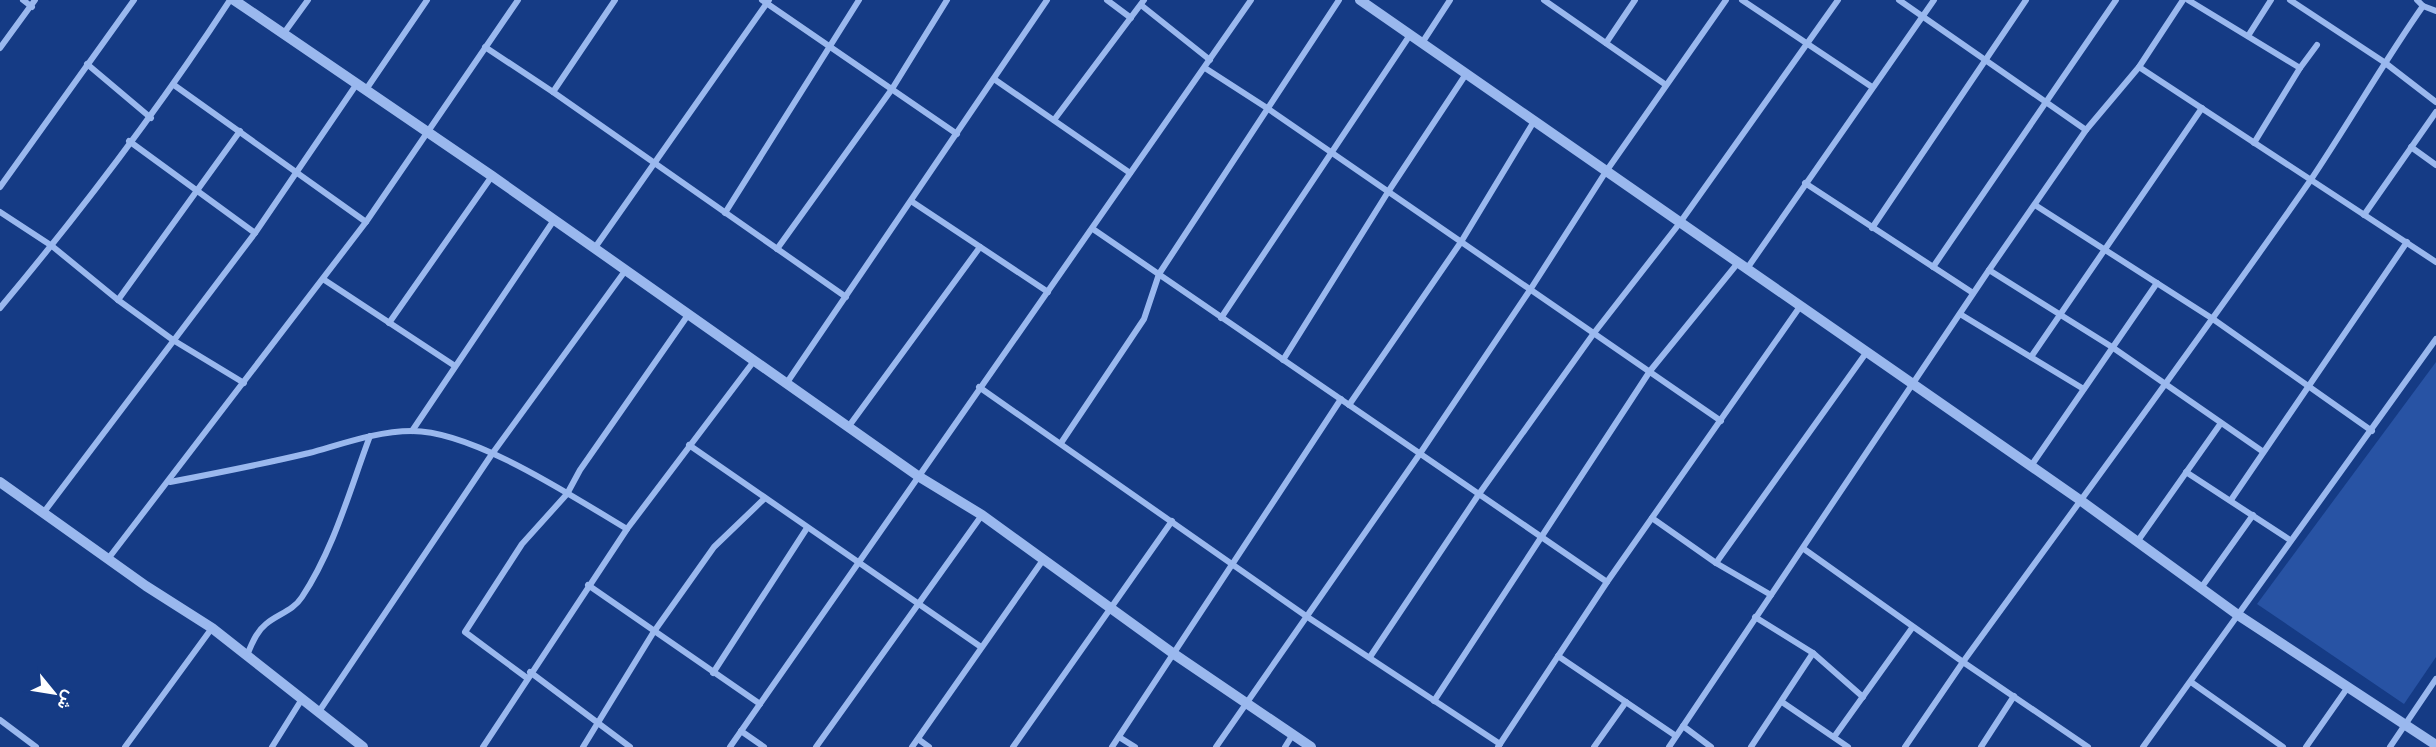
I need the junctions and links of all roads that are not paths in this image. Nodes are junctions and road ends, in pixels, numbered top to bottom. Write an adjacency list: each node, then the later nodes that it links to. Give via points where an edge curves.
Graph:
1 (22, 0): 31 (street)
2 (134, 0): 49 (street)
3 (232, 0): 36 (street); 55 (street)
4 (308, 0): 36 (street)
5 (427, 0): 58 (street)
6 (518, 0): 44 (street)
7 (615, 0): 60 (street)
8 (859, 0): 45 (street)
9 (946, 0): 59 (street)
10 (1047, 0): 54 (street)
11 (1107, 0): 35 (street)
12 (1251, 0): 46 (street)
13 (1339, 0): 63 (street)
14 (1360, 0): 37 (street)
15 (1450, 0): 39 (street)
16 (1635, 0): 40 (street)
17 (1726, 0): 56 (street)
18 (1742, 0): 41 (street)
19 (1838, 0): 41 (street)
20 (1899, 0): 34 (street)
21 (1934, 0): 34 (street)
22 (2026, 0): 47 (street)
23 (2116, 0): 62 (street)
24 (2186, 0): 38 (street); 50 (street)
25 (2271, 0): 38 (street)
26 (2290, 0): 48 (street)
27 (2417, 0): 32 (street)
28 (766, 1): 45 (street); 77 (street)
29 (1547, 1): 40 (street)
30 (1142, 2): 35 (street); 46 (street)
31 (34, 3): 42 (street)
32 (2423, 6): 33 (street); 48 (street)
33 (2436, 11)
34 (1922, 17): 47 (street); 57 (street)
35 (1131, 18): 67 (street)
36 (284, 33): 58 (street)
37 (1410, 35): 39 (street); 76 (street)
38 (2248, 36): 52 (street)
39 (1422, 43): 53 (street)
40 (1606, 43): 56 (street)
41 (1807, 44): 57 (street); 95 (street)
42 (1, 45)
43 (2317, 45): 52 (street)
44 (485, 47): 60 (street); 71 (street)
45 (827, 47): 59 (street); 91 (street)
46 (1210, 60): 51 (street)
47 (1983, 60): 62 (street); 96 (street)
48 (2385, 62): 61 (street); 83 (street)
49 (87, 64): 66 (street); 85 (street)
50 (2139, 67): 64 (street); 69 (street)
51 (1205, 68): 63 (street); 81 (street)
52 (2300, 68): 74 (street)
53 (1466, 74): 68 (street); 87 (street)
54 (994, 79): 67 (street); 72 (street)
55 (174, 85): 66 (street); 70 (street)
56 (1666, 85): 80 (street)
57 (1872, 87): 84 (street)
58 (360, 88): 71 (street); 79 (street)
59 (892, 89): 72 (street); 104 (street)
60 (553, 92): 77 (street)
61 (2436, 102)
62 (2046, 103): 69 (street); 108 (street)
63 (1267, 108): 76 (street); 111 (street)
64 (2202, 108): 74 (street); 105 (street)
65 (2436, 112): 75 (street)
66 (151, 118): 73 (street)
67 (1054, 120): 81 (street)
68 (1533, 123): 80 (street); 99 (street)
69 (2086, 130): 89 (street)
70 (240, 131): 79 (street); 86 (street)
71 (426, 133): 82 (street); 94 (street)
72 (957, 134): 88 (street)
73 (129, 141): 86 (street); 101 (street)
74 (2254, 142): 83 (street)
75 (2411, 147): 78 (street); 92 (street)
76 (1330, 151): 87 (street); 124 (street)
77 (654, 164): 91 (street); 103 (street)
78 (2436, 165)
79 (298, 172): 94 (street); 98 (street)
80 (1605, 172): 95 (street); 114 (street)
81 (1130, 173): 97 (street)
82 (492, 176): 93 (street); 126 (street)
83 (2311, 179): 92 (street); 125 (street)
84 (1805, 183): 96 (street); 107 (street)
85 (0, 187)
86 (197, 192): 98 (street); 118 (street)
87 (1388, 192): 99 (street); 133 (street)
88 (911, 201): 102 (street); 117 (street)
89 (2035, 205): 105 (street); 109 (street)
90 (0, 212): 101 (street)
91 (725, 213): 104 (street)
92 (2364, 215): 100 (street)
93 (554, 220): 103 (street); 135 (street)
94 (366, 222): 112 (street)
95 (1679, 224): 107 (street); 127 (street)
96 (1872, 228): 108 (street)
97 (1093, 229): 111 (street); 115 (street)
98 (255, 233): 129 (street)
99 (1461, 242): 114 (street); 145 (street)
100 (2407, 242): 106 (street); 141 (street)
101 (52, 246): 118 (street); 119 (street)
102 (980, 247): 115 (street); 148 (street)
103 (594, 249): 110 (street)
104 (777, 249): 117 (street)
105 (2104, 249): 113 (street); 123 (street)
106 (2436, 262)
107 (1741, 267): 120 (street); 136 (street)
108 (1933, 267): 116 (street)
109 (1989, 270): 116 (street); 123 (street)
110 (625, 272): 122 (street); 155 (street)
111 (1159, 274): 124 (street); 152 (street, via 1144,318)
112 (323, 279): 126 (street); 137 (street)
113 (2157, 283): 125 (street); 130 (street)
114 (1530, 290): 127 (street); 156 (street)
115 (1048, 292): 142 (street)
116 (1973, 293): 121 (street)
117 (846, 297): 138 (street)
118 (118, 300): 129 (street)
119 (0, 308)
120 (1799, 308): 131 (street); 146 (street)
121 (1960, 314): 132 (street); 139 (street)
122 (688, 315): 134 (street); 162 (street)
123 (2059, 315): 130 (street); 132 (street)
124 (1221, 318): 133 (street)
125 (2212, 319): 140 (street); 141 (street)
126 (389, 323): 135 (street)
127 (1594, 333): 136 (street); 163 (street)
128 (2436, 339): 150 (street)
129 (173, 340): 137 (street); 167 (street)
130 (2112, 346): 140 (street); 143 (street)
131 (1866, 353): 139 (street); 181 (street)
132 (2031, 357): 143 (street)
133 (1283, 360): 144 (street)
134 (754, 361): 138 (street); 153 (street)
135 (455, 366): 149 (street)
136 (1650, 371): 146 (street); 174 (street)
137 (244, 383): 161 (street)
138 (786, 384): 148 (street)
139 (1911, 384): 157 (street); 177 (street)
140 (2167, 385): 147 (street); 165 (street)
141 (2308, 385): 150 (street); 154 (street)
142 (979, 387): 152 (street); 159 (street)
143 (2082, 388): 157 (street)
144 (1341, 399): 145 (street); 182 (street)
145 (1349, 405): 156 (street)
146 (1721, 421): 170 (street)
147 (2221, 423): 154 (street); 158 (street)
148 (849, 426): 159 (street)
149 (412, 431): 151 (street); 155 (street, via 436,434)
150 (2372, 431): 175 (street)
151 (370, 436): 161 (street, via 240,469); 198 (street, via 332,539 310,584 290,610 260,630)
152 (1061, 443): 171 (street)
153 (689, 445): 164 (street); 173 (street)
154 (2262, 451): 166 (street)
155 (492, 454): 162 (street); 215 (street)
156 (1419, 455): 163 (street); 190 (street)
157 (2031, 466): 165 (street)
158 (2186, 472): 166 (street); 176 (street)
159 (918, 476): 168 (street); 180 (street)
160 (0, 482): 167 (street)
161 (170, 482): 178 (street)
162 (567, 494): 173 (street); 203 (street, via 522,544 465,632)
163 (1479, 494): 174 (street); 200 (street)
164 (765, 498): 172 (street); 194 (street, via 714,547)
165 (2080, 500): 176 (street); 201 (street)
166 (2231, 500): 169 (street)
167 (44, 512): 178 (street)
168 (982, 515): 179 (street); 187 (street)
169 (2253, 515): 175 (street); 185 (street)
170 (1652, 518): 181 (street); 183 (street)
171 (1172, 521): 182 (street); 188 (street)
172 (807, 528): 180 (street); 202 (street)
173 (627, 529): 184 (street)
174 (1540, 536): 183 (street); 210 (street)
175 (2290, 540): 189 (street)
176 (2137, 542): 185 (street)
177 (1804, 549): 186 (street); 193 (street)
178 (108, 559): 192 (street)
179 (1042, 560): 188 (street); 195 (street)
180 (857, 562): 187 (street); 214 (street)
181 (1716, 562): 186 (street)
182 (1232, 564): 190 (street); 197 (street)
183 (1607, 582): 199 (street)
184 (588, 585): 194 (street); 203 (street)
185 (2201, 588): 189 (street)
186 (1771, 595): 191 (street)
187 (917, 604): 195 (street); 238 (street)
188 (1110, 608): 197 (street); 241 (street)
189 (2238, 615): 205 (street); 206 (street)
190 (1306, 616): 200 (street); 211 (street)
191 (1755, 617): 196 (street); 219 (street)
192 (212, 628): 198 (street); 230 (street)
193 (1912, 628): 201 (street); 208 (street)
194 (653, 633): 202 (street); 217 (street)
195 (981, 646): 225 (street)
196 (1814, 653): 208 (street); 213 (street)
197 (1174, 654): 211 (street); 223 (street)
198 (247, 655): 209 (street)
199 (1558, 656): 212 (street); 226 (street)
200 (1370, 657): 210 (street)
201 (1963, 662): 207 (street); 252 (street)
202 (713, 673): 214 (street)
203 (528, 675): 217 (street); 233 (street)
204 (2436, 679): 218 (street)
205 (2191, 682): 227 (street); 256 (street)
206 (2348, 687): 218 (street); 257 (street)
207 (2014, 696): 253 (street); 254 (street)
208 (1863, 698): 224 (street)
209 (302, 699): 215 (street); 231 (street)
210 (1434, 701): 226 (street)
211 (1247, 702): 221 (street); 244 (street)
212 (1626, 702): 222 (street); 247 (street)
213 (1782, 702): 224 (street); 250 (street)
214 (759, 704): 220 (street)
215 (318, 712): 232 (street)
216 (0, 720): 229 (street)
217 (599, 724): 234 (street); 235 (street)
218 (2406, 724): 228 (street); 258 (street)
219 (1683, 726): 222 (street); 249 (street)
220 (741, 731): 236 (street); 237 (street)
221 (1293, 734): 245 (street); 246 (street)
222 (1676, 736): 248 (street)
223 (1119, 737): 242 (street); 243 (street)
224 (1834, 737): 251 (street)
225 (918, 740): 239 (street); 240 (street)
226 (1499, 745)
227 (2145, 745): 255 (street)
228 (2436, 745)
229 (36, 747)
230 (125, 747)
231 (272, 747)
232 (363, 747)
233 (483, 747)
234 (584, 747)
235 (630, 747)
236 (730, 747)
237 (764, 747)
238 (816, 747)
239 (912, 747)
240 (929, 747)
241 (1013, 747)
242 (1112, 747)
243 (1135, 747)
244 (1216, 747)
245 (1285, 747)
246 (1311, 747)
247 (1594, 747)
248 (1669, 747)
249 (1711, 747)
250 (1751, 747)
251 (1848, 747)
252 (1905, 747)
253 (1981, 747)
254 (2088, 747)
255 (2153, 747)
256 (2283, 747)
257 (2306, 747)
258 (2390, 747)

